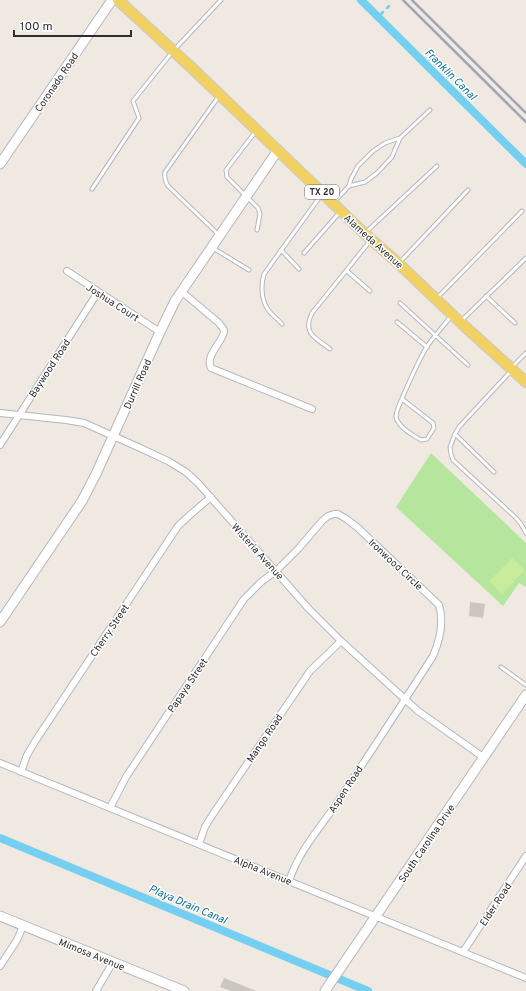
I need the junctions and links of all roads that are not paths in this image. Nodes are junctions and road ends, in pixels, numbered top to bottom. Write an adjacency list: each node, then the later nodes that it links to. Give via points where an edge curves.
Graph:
1 (112, 0): 10 (street, Coronado Road)
2 (118, 0): 4 (main road, Alameda Avenue / TX 20)
3 (221, 0): 4 (lane)
4 (173, 50): 5 (main road, Alameda Avenue / TX 20); 13 (lane, via 133,101 139,118)
5 (220, 95): 7 (main road, Alameda Avenue / TX 20); 21 (lane, via 164,176 168,186)
6 (430, 110): 8 (lane)
7 (257, 129): 9 (main road, Alameda Avenue / TX 20); 16 (lane, via 226,170 226,177)
8 (400, 138): 12 (lane, via 385,143 373,151 358,166); 12 (lane, via 392,157 377,173 365,182)
9 (278, 150): 15 (main road, Alameda Avenue / TX 20); 16 (street, Durrill Road)
10 (0, 164)
11 (437, 166): 22 (lane)
12 (349, 186): 17 (lane)
13 (92, 189)
14 (468, 190): 27 (lane)
15 (323, 193): 17 (main road, Alameda Avenue / TX 20); 24 (lane)
16 (246, 197): 20 (lane, via 258,208); 21 (street, Durrill Road)
17 (333, 203): 18 (main road, Alameda Avenue / TX 20)
18 (341, 211): 22 (main road, Alameda Avenue / TX 20); 25 (lane)
19 (522, 211): 36 (lane)
20 (257, 230)
21 (219, 235): 23 (street, Durrill Road)
22 (368, 236): 27 (main road, Alameda Avenue / TX 20); 31 (lane)
23 (211, 247): 29 (lane); 32 (street, Durrill Road)
24 (282, 250): 28 (lane); 42 (lane, via 264,274 262,287 267,309)
25 (304, 253)
26 (526, 258): 35 (lane)
27 (399, 264): 36 (main road, Alameda Avenue / TX 20)
28 (299, 269)
29 (249, 270)
30 (67, 271): 34 (street, Joshua Court)
31 (347, 271): 33 (lane); 46 (lane, via 312,313 308,322 311,334)
32 (181, 291): 43 (street, Durrill Road); 52 (street, via 224,330 209,361 211,368)
33 (370, 291)
34 (98, 292): 43 (street, Joshua Court); 54 (street, Baywood Road)
35 (486, 296): 40 (lane); 41 (lane)
36 (436, 298): 38 (main road, Alameda Avenue / TX 20)
37 (400, 303): 44 (lane)
38 (452, 314): 40 (main road, Alameda Avenue / TX 20); 44 (lane)
39 (397, 322): 45 (lane)
40 (460, 322): 49 (main road, Alameda Avenue / TX 20)
41 (515, 323)
42 (282, 324)
43 (160, 332): 56 (street, Durrill Road)
44 (436, 336): 45 (lane); 48 (lane)
45 (427, 347): 51 (lane)
46 (330, 349)
47 (526, 353): 49 (lane)
48 (468, 365)
49 (512, 369): 50 (main road, Alameda Avenue / TX 20); 55 (lane)
50 (526, 382)
51 (402, 399): 51 (lane, via 396,417 399,423 421,440 427,439 434,428 433,423)
52 (312, 409)
53 (0, 413): 54 (street, Wisteria Avenue)
54 (20, 415): 56 (street, Wisteria Avenue, via 84,424); 57 (street, Baywood Road)
55 (455, 434): 58 (lane); 60 (lane, via 450,447 453,460 516,518)
56 (114, 436): 59 (street, Wisteria Avenue, via 186,472); 62 (street, Durrill Road, via 82,500)
57 (0, 444)
58 (494, 472)
59 (210, 497): 61 (street, Wisteria Avenue); 70 (street, Cherry Street, via 178,526 36,740)
60 (526, 533)
61 (276, 571): 63 (street, Wisteria Avenue); 67 (street, Ironwood Circle, via 322,521 338,514 357,527 428,594 439,605 441,613 438,644); 71 (street, Papaya Street, via 244,599 126,777)
62 (0, 622)
63 (341, 641): 67 (street, Wisteria Avenue); 72 (street, Mango Road, via 310,671 211,817)
64 (501, 667): 65 (lane)
65 (526, 685)
66 (526, 695): 68 (street, South Carolina Drive)
67 (405, 700): 68 (street, Wisteria Avenue); 74 (street, Aspen Road, via 304,849)
68 (483, 757): 76 (street, South Carolina Drive)
69 (0, 763): 70 (street, Alpha Avenue)
70 (21, 772): 71 (street, Alpha Avenue)
71 (110, 808): 72 (street, Alpha Avenue)
72 (199, 844): 74 (street, Alpha Avenue)
73 (526, 856): 78 (street, Elder Road)
74 (289, 881): 76 (street, Alpha Avenue)
75 (0, 916): 77 (street, Mimosa Avenue)
76 (376, 917): 78 (street, Alpha Avenue); 82 (street, South Carolina Drive)
77 (23, 926): 79 (street, Mimosa Avenue); 80 (street)
78 (463, 952): 81 (street, Alpha Avenue)
79 (113, 962): 83 (street); 84 (street, Mimosa Avenue)
80 (0, 966)
81 (526, 978)
82 (327, 988)
83 (96, 991)
84 (184, 991)

